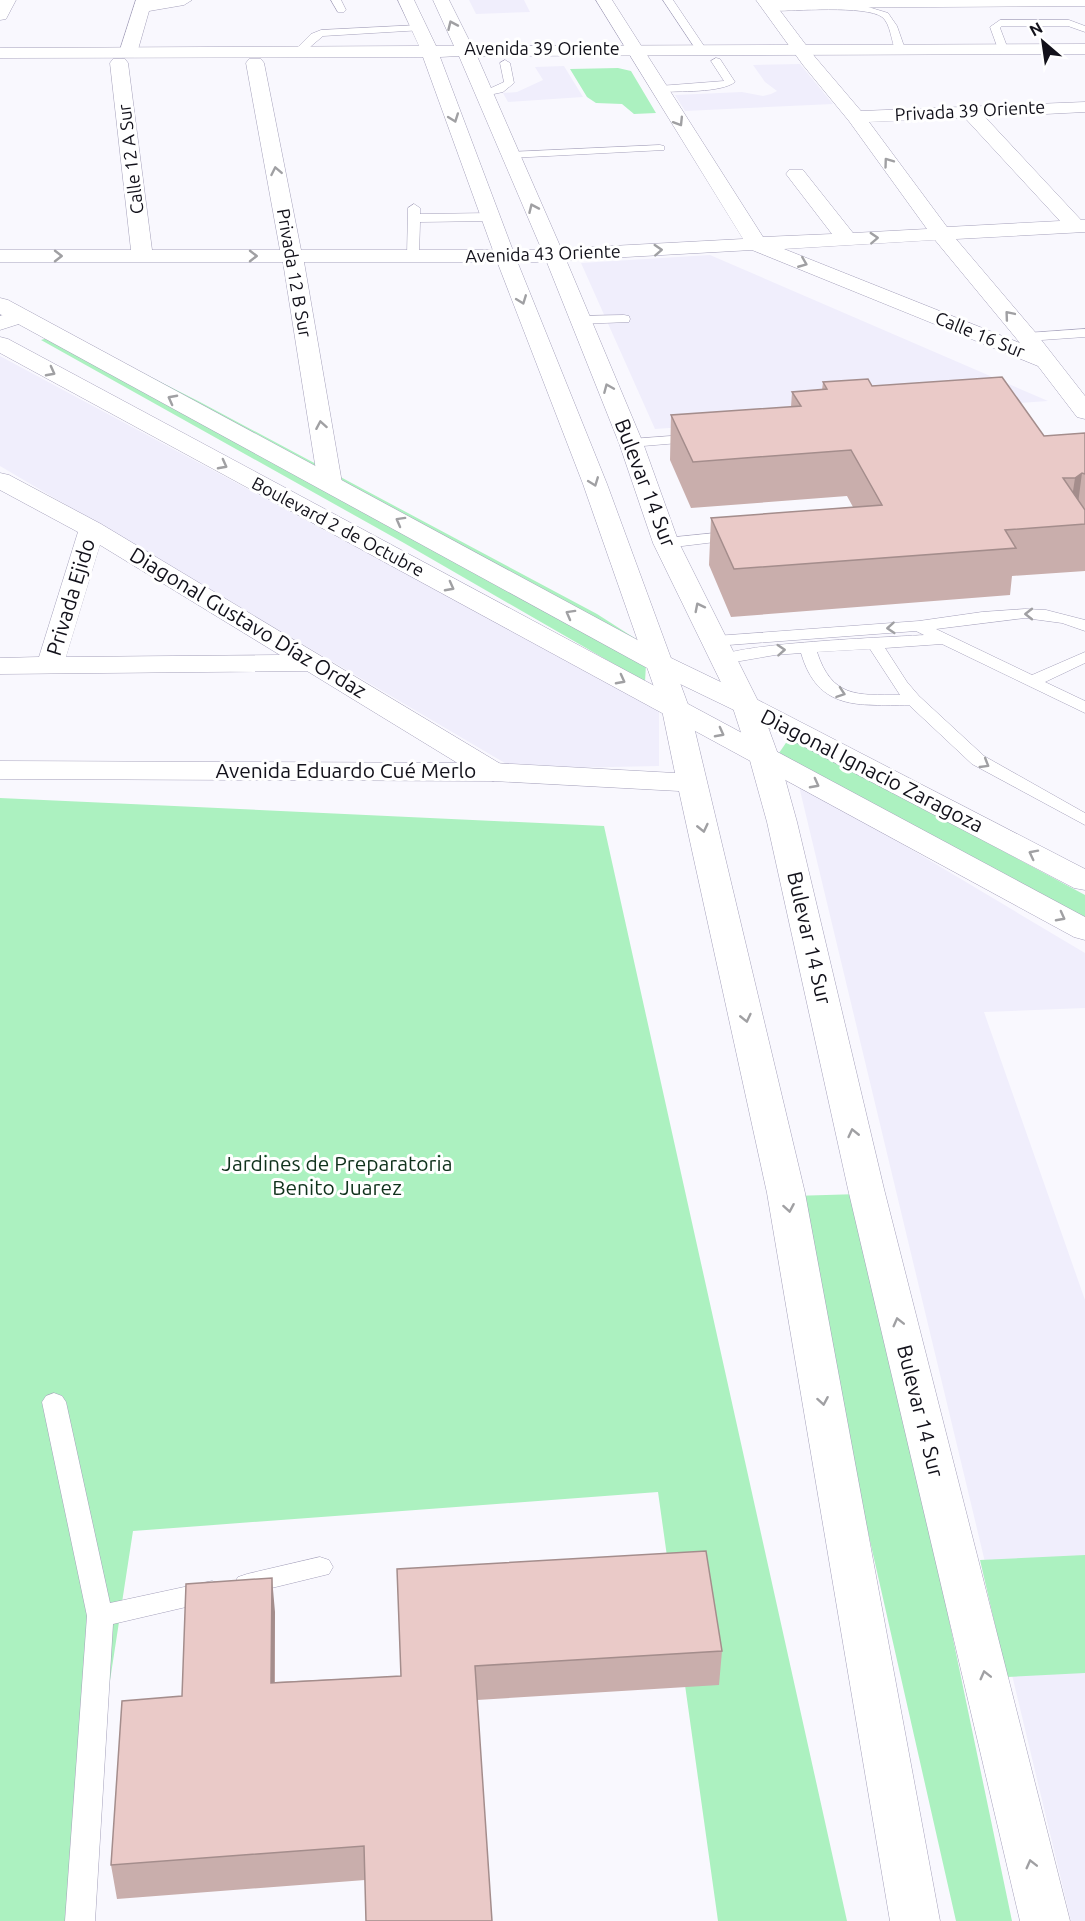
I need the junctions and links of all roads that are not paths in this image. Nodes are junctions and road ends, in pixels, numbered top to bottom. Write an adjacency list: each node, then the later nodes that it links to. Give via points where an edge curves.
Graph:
1 (8, 0): 12 (main road)
2 (184, 0): 9 (main road)
3 (336, 0): 11 (lane)
4 (406, 0): 13 (main road)
5 (441, 0): 24 (main road, Bulevar 14 Sur, one-way to 5)
6 (604, 0): 21 (main road)
7 (668, 0): 15 (lane)
8 (1085, 1): 10 (main road)
9 (143, 4): 25 (main road, Calle 12 A Sur)
10 (767, 4): 16 (lane, via 881,12 888,18); 22 (main road, Calle 16 Sur)
11 (341, 10)
12 (0, 15)
13 (419, 28): 19 (lane, via 321,33); 23 (main road)
14 (1085, 29): 17 (lane, via 1069,23 1000,23 995,27)
15 (701, 49): 21 (main road, Avenida 39 Oriente); 22 (main road, Avenida 39 Oriente)
16 (900, 49): 17 (main road, Avenida 39 Oriente); 22 (main road, Avenida 39 Oriente)
17 (1003, 49): 18 (main road, Avenida 39 Oriente)
18 (1085, 49)
19 (299, 51): 23 (main road, Avenida 39 Oriente); 25 (main road, Avenida 39 Oriente)
20 (0, 53): 25 (main road, Avenida 39 Oriente)
21 (638, 55): 24 (main road, Avenida 39 Oriente); 26 (main road, Avenida 39 Oriente); 29 (main road, Avenida 39 Oriente); 31 (main road)
22 (805, 55): 26 (main road, Avenida 39 Oriente); 27 (main road, Avenida 39 Oriente); 35 (main road, Calle 16 Sur)
23 (431, 56): 24 (main road, Avenida 39 Oriente); 28 (main road, Avenida 39 Oriente); 39 (main road, one-way to 39)
24 (467, 56): 29 (main road, Avenida 39 Oriente); 32 (main road, Bulevar 14 Sur)
25 (124, 58): 28 (main road, Avenida 39 Oriente); 30 (main road, Avenida 39 Oriente); 46 (main road, Calle 12 A Sur)
26 (716, 61): 31 (lane, via 730,82)
27 (1085, 61)
28 (255, 63): 47 (main road, Privada 12 B Sur, one-way to 28)
29 (505, 63): 32 (lane, via 509,82)
30 (0, 64)
31 (659, 89): 43 (main road, one-way to 43)
32 (484, 95): 37 (main road, Bulevar 14 Sur)
33 (1084, 108): 34 (main road, Privada 39 Oriente)
34 (969, 111): 35 (main road, Privada 39 Oriente); 40 (main road)
35 (856, 117): 41 (main road, Calle 16 Sur, one-way to 35)
36 (660, 148): 37 (lane)
37 (510, 155): 44 (main road, Bulevar 14 Sur, one-way to 37)
38 (796, 174): 42 (main road)
39 (490, 217): 48 (lane, via 414,213); 49 (main road)
40 (1080, 227): 41 (main road, Avenida 43 Oriente)
41 (941, 234): 42 (main road, Avenida 43 Oriente, one-way to 41); 55 (main road, Calle 16 Sur, one-way to 41)
42 (848, 240): 43 (main road, Avenida 43 Oriente)
43 (757, 245): 44 (main road, Avenida 43 Oriente, one-way to 43); 57 (main road, Calle 16 Sur, one-way to 57)
44 (554, 255): 49 (main road, Avenida 43 Oriente); 53 (main road, Bulevar 14 Sur)
45 (0, 256): 46 (main road, Avenida 43 Oriente, one-way to 46)
46 (142, 256): 47 (main road, Avenida 43 Oriente, one-way to 47)
47 (292, 256): 48 (main road, Avenida 43 Oriente); 62 (main road, Privada 12 B Sur, one-way to 47)
48 (413, 256): 49 (main road, Avenida 43 Oriente)
49 (505, 256): 74 (main road, one-way to 74, via 595,484)
50 (0, 305): 51 (main road, Boulevard 2 de Octubre)
51 (10, 319): 62 (main road, Boulevard 2 de Octubre, one-way to 51, via 69,344)
52 (624, 319): 53 (lane)
53 (579, 320): 60 (main road, Bulevar 14 Sur, one-way to 53)
54 (1085, 333): 55 (lane)
55 (1027, 337): 57 (main road, Calle 16 Sur)
56 (0, 344): 81 (main road, Boulevard 2 de Octubre, one-way to 81)
57 (1045, 361): 58 (main road)
58 (1085, 412)
59 (709, 437): 60 (lane)
60 (631, 443): 65 (main road, Bulevar 14 Sur)
61 (0, 480): 63 (main road, Diagonal Gustavo Díaz Ordaz)
62 (330, 483): 74 (main road, Boulevard 2 de Octubre, one-way to 62)
63 (92, 529): 73 (main road, Diagonal Gustavo Díaz Ordaz); 75 (main road, Privada Ejido)
64 (746, 535): 65 (lane)
65 (666, 543): 71 (main road, Bulevar 14 Sur, one-way to 65)
66 (918, 626): 67 (lane, one-way to 66, via 1052,615 1026,613); 68 (lane); 71 (lane, one-way to 71)
67 (1085, 626)
68 (947, 639): 69 (lane); 77 (lane)
69 (875, 644): 70 (lane); 78 (lane)
70 (808, 649): 71 (lane, one-way to 70); 78 (lane, one-way to 78, via 817,676 832,690 858,698)
71 (719, 650): 79 (main road, Bulevar 14 Sur)
72 (1085, 657): 77 (lane)
73 (314, 663): 75 (main road); 84 (main road, Diagonal Gustavo Díaz Ordaz)
74 (658, 663): 79 (main road, Diagonal Ignacio Zaragoza); 81 (main road)
75 (50, 665): 76 (main road)
76 (0, 666)
77 (1033, 681): 80 (lane)
78 (913, 700): 86 (lane, one-way to 86, via 978,760)
79 (746, 705): 82 (main road, Bulevar 14 Sur); 87 (main road, Diagonal Ignacio Zaragoza, one-way to 79)
80 (1085, 708)
81 (676, 710): 82 (main road, Diagonal Ignacio Zaragoza, one-way to 82); 85 (main road)
82 (764, 757): 88 (main road, Diagonal Ignacio Zaragoza, one-way to 88); 94 (main road, Bulevar 14 Sur, one-way to 82)
83 (0, 770): 84 (main road, Avenida Eduardo Cué Merlo)
84 (493, 772): 85 (main road, Avenida Eduardo Cué Merlo)
85 (692, 783): 93 (main road, one-way to 93, via 786,1193)
86 (1085, 820)
87 (1085, 881)
88 (1085, 930)
89 (54, 1402): 91 (lane)
90 (320, 1568): 91 (lane)
91 (100, 1616): 92 (lane)
92 (80, 1921)
93 (915, 1921)
94 (1045, 1921)

